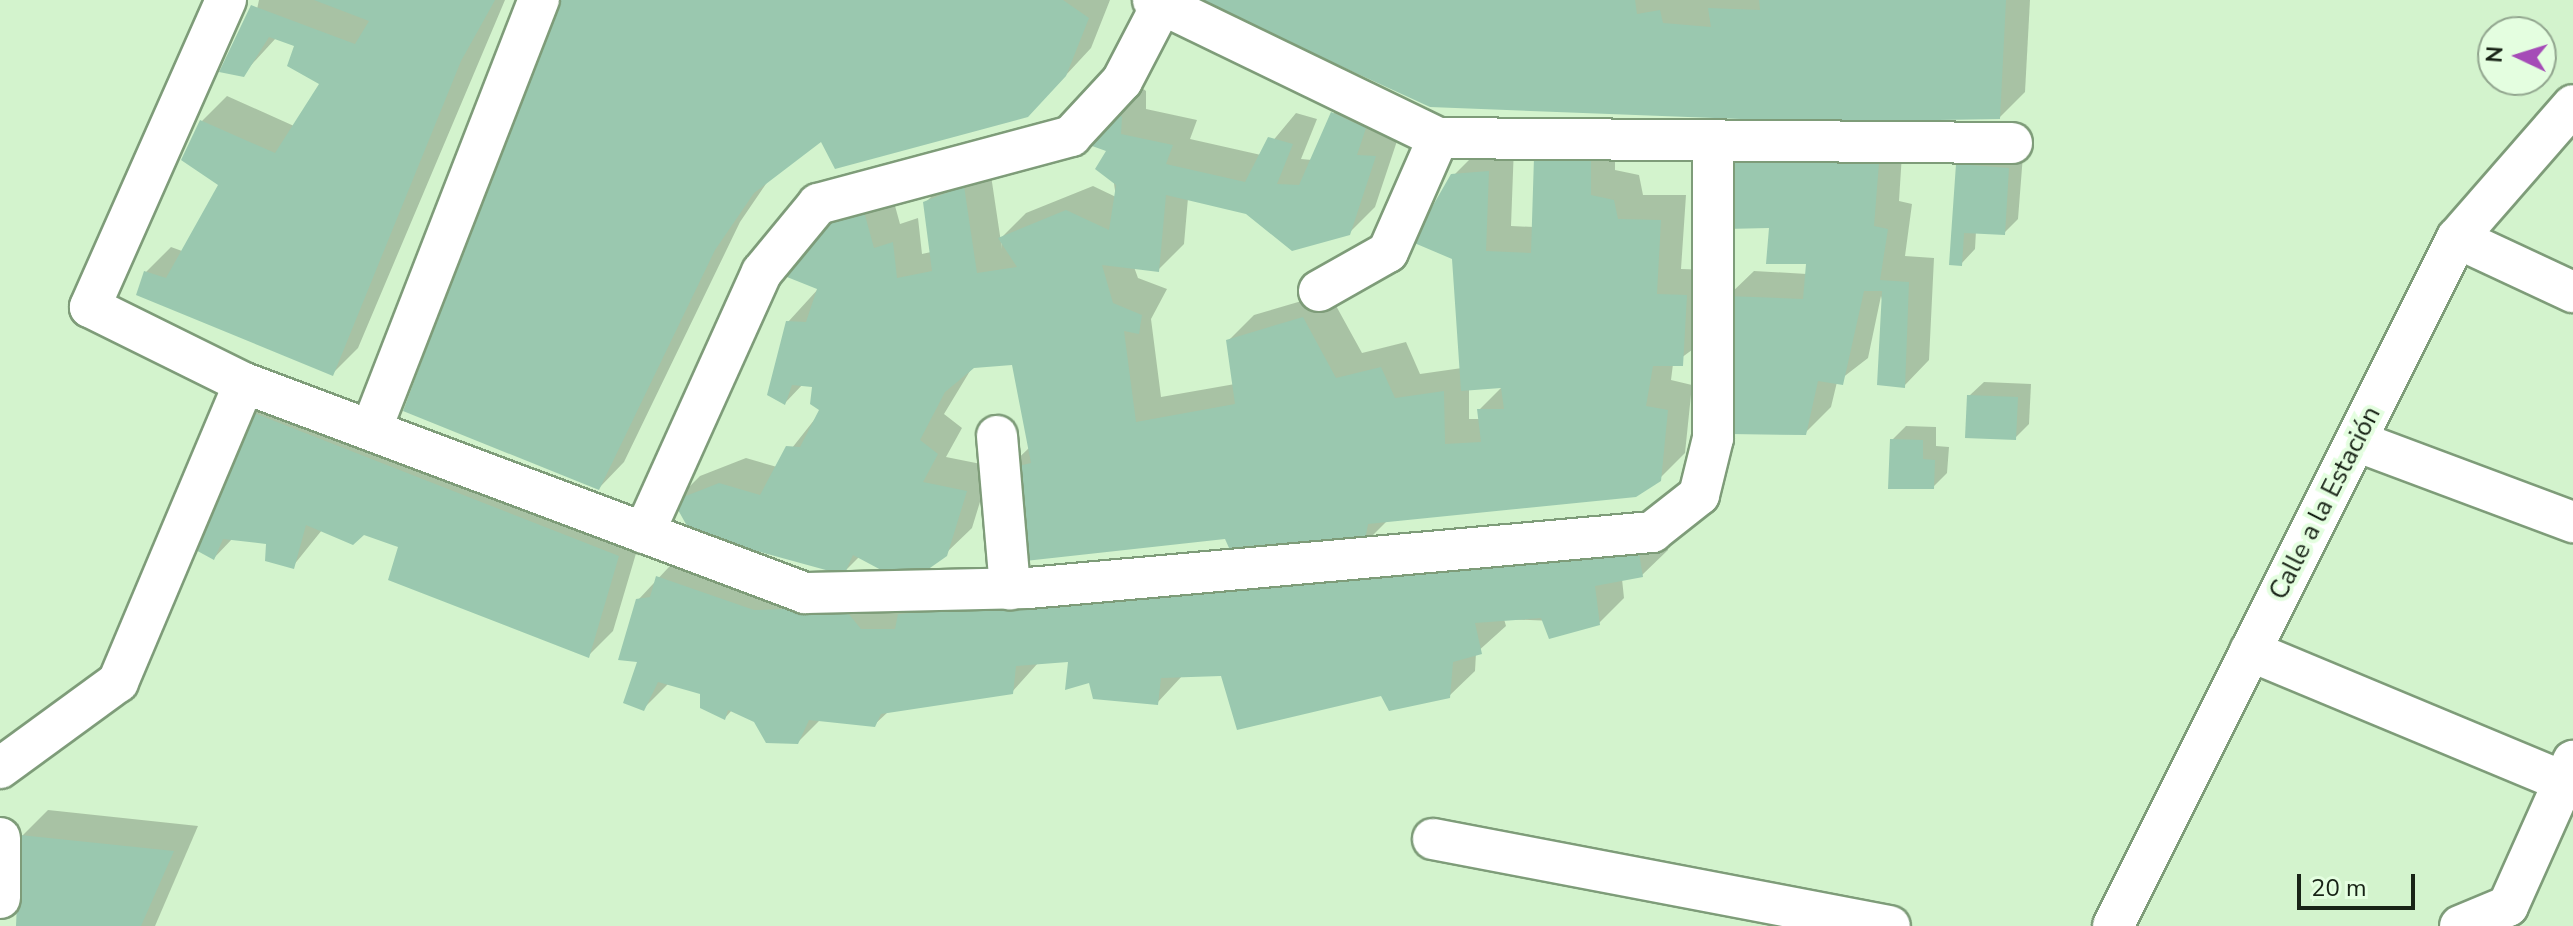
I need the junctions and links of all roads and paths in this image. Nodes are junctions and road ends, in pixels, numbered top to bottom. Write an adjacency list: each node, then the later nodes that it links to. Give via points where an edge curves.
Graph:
1 (226, 0): 11 (street, via 90,307)
2 (539, 0): 12 (street)
3 (1158, 2): 5 (street); 16 (street, via 1122,81 1071,136 818,204 762,272)
4 (2573, 105): 8 (street, Calle a la Estación)
5 (1438, 138): 6 (street); 9 (street, via 1388,252)
6 (1713, 140): 7 (street); 17 (street, via 1713,438 1699,495 1652,532)
7 (2012, 143)
8 (2457, 238): 10 (street); 14 (street, Calle a la Estación)
9 (1319, 291)
10 (2573, 292)
11 (244, 383): 12 (street); 19 (street, via 118,682)
12 (371, 430): 16 (street)
13 (997, 436): 17 (street)
14 (2356, 441): 15 (street); 18 (street, Calle a la Estación)
15 (2573, 522)
16 (644, 533): 17 (street, via 805,593)
17 (1010, 589)
18 (2250, 651): 20 (street); 25 (street, Calle a la Estación)
19 (0, 768)
20 (2568, 771): 26 (street, via 2508,906)
21 (0, 838): 23 (street)
22 (1433, 839): 24 (street)
23 (0, 898)
24 (1890, 926)
25 (2113, 926)
26 (2460, 926)

